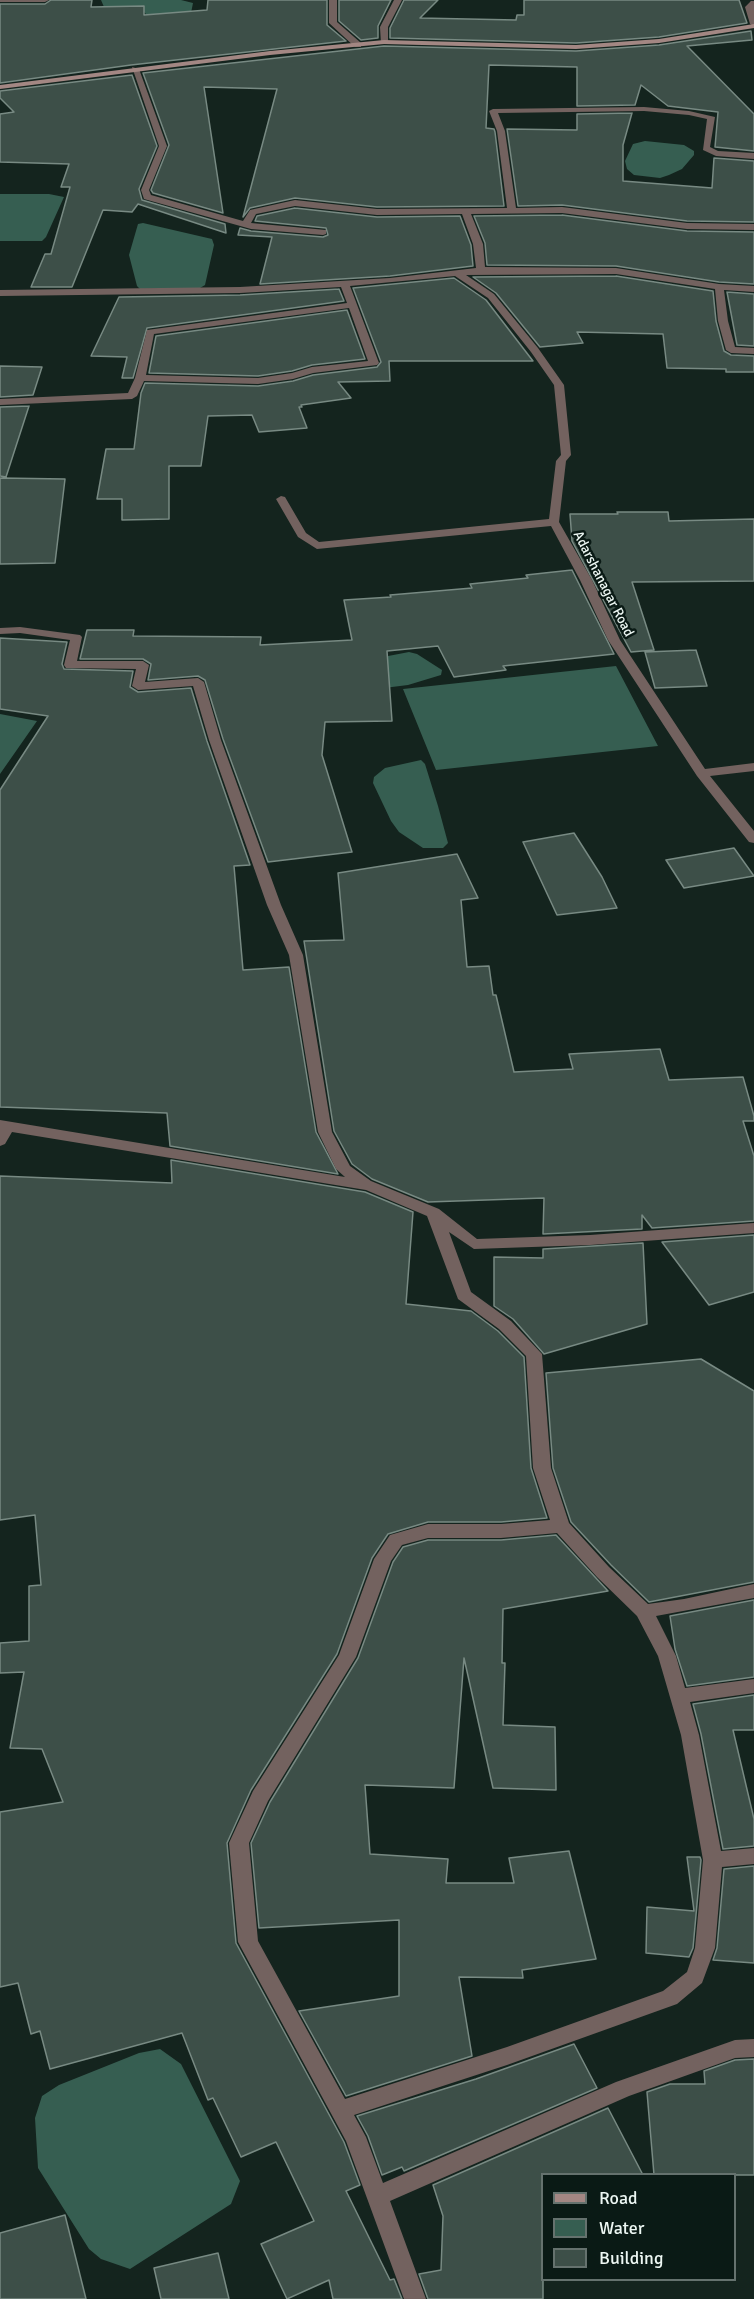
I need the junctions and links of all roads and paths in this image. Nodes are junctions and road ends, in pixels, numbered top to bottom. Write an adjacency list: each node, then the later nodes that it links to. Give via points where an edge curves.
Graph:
1 (0, 0): 2 (street)
2 (45, 0)
3 (333, 0): 8 (street, via 333,23)
4 (398, 0): 7 (street, via 384,27)
5 (754, 3): 6 (street, via 749,7)
6 (754, 25): 7 (main road, via 659,41 576,47)
7 (384, 42): 8 (main road)
8 (358, 45): 9 (main road)
9 (135, 69): 10 (main road); 14 (street, via 163,147 145,190 147,197)
10 (0, 87)
11 (754, 156): 12 (street, via 716,153 706,148 711,117 700,115 644,108 493,111 501,131)
12 (512, 210): 13 (street); 15 (street, via 596,213 687,226)
13 (466, 212): 14 (street, via 377,212 295,203 253,212); 17 (street, via 478,244)
14 (246, 224): 16 (street)
15 (754, 227)
16 (323, 232)
17 (481, 270): 18 (street); 20 (street, via 616,271)
18 (457, 273): 19 (street); 28 (street, Adarshanagar Road, via 491,296 559,385 566,455 561,461)
19 (344, 283): 22 (street, via 207,291); 23 (street)
20 (719, 287): 21 (street); 24 (street, via 731,350)
21 (754, 289)
22 (0, 293)
23 (352, 305): 25 (street, via 150,332); 25 (street, via 374,363 258,381)
24 (754, 351)
25 (140, 378): 26 (street, via 132,396)
26 (0, 402)
27 (281, 499): 28 (street, via 302,535 317,546)
28 (554, 522): 31 (street, Adarshanagar Road, via 614,640)
29 (0, 632): 34 (street, via 20,630 76,637 70,665 142,664 138,686 198,682 274,905 296,955 325,1132 344,1169)
30 (754, 767): 31 (street)
31 (701, 773): 32 (street, Adarshanagar Road)
32 (754, 839)
33 (2, 1131): 34 (street)
34 (369, 1186): 35 (street)
35 (434, 1213): 36 (street, via 474,1244); 37 (street, via 464,1295 505,1325 534,1354 542,1468)
36 (754, 1228)
37 (561, 1526): 39 (street); 45 (street, via 428,1531 396,1540 383,1559 347,1657 260,1797 239,1843 248,1942)
38 (754, 1591): 39 (street)
39 (644, 1611): 41 (street, via 667,1656)
40 (754, 1686): 41 (street)
41 (679, 1696): 43 (street, via 690,1735)
42 (754, 1856): 43 (street)
43 (712, 1860): 45 (street, via 705,1948 695,1977 670,1998)
44 (754, 2048): 46 (street, via 735,2049 623,2090)
45 (340, 2110): 46 (street, via 355,2137)
46 (376, 2196): 47 (street)
47 (415, 2299)

